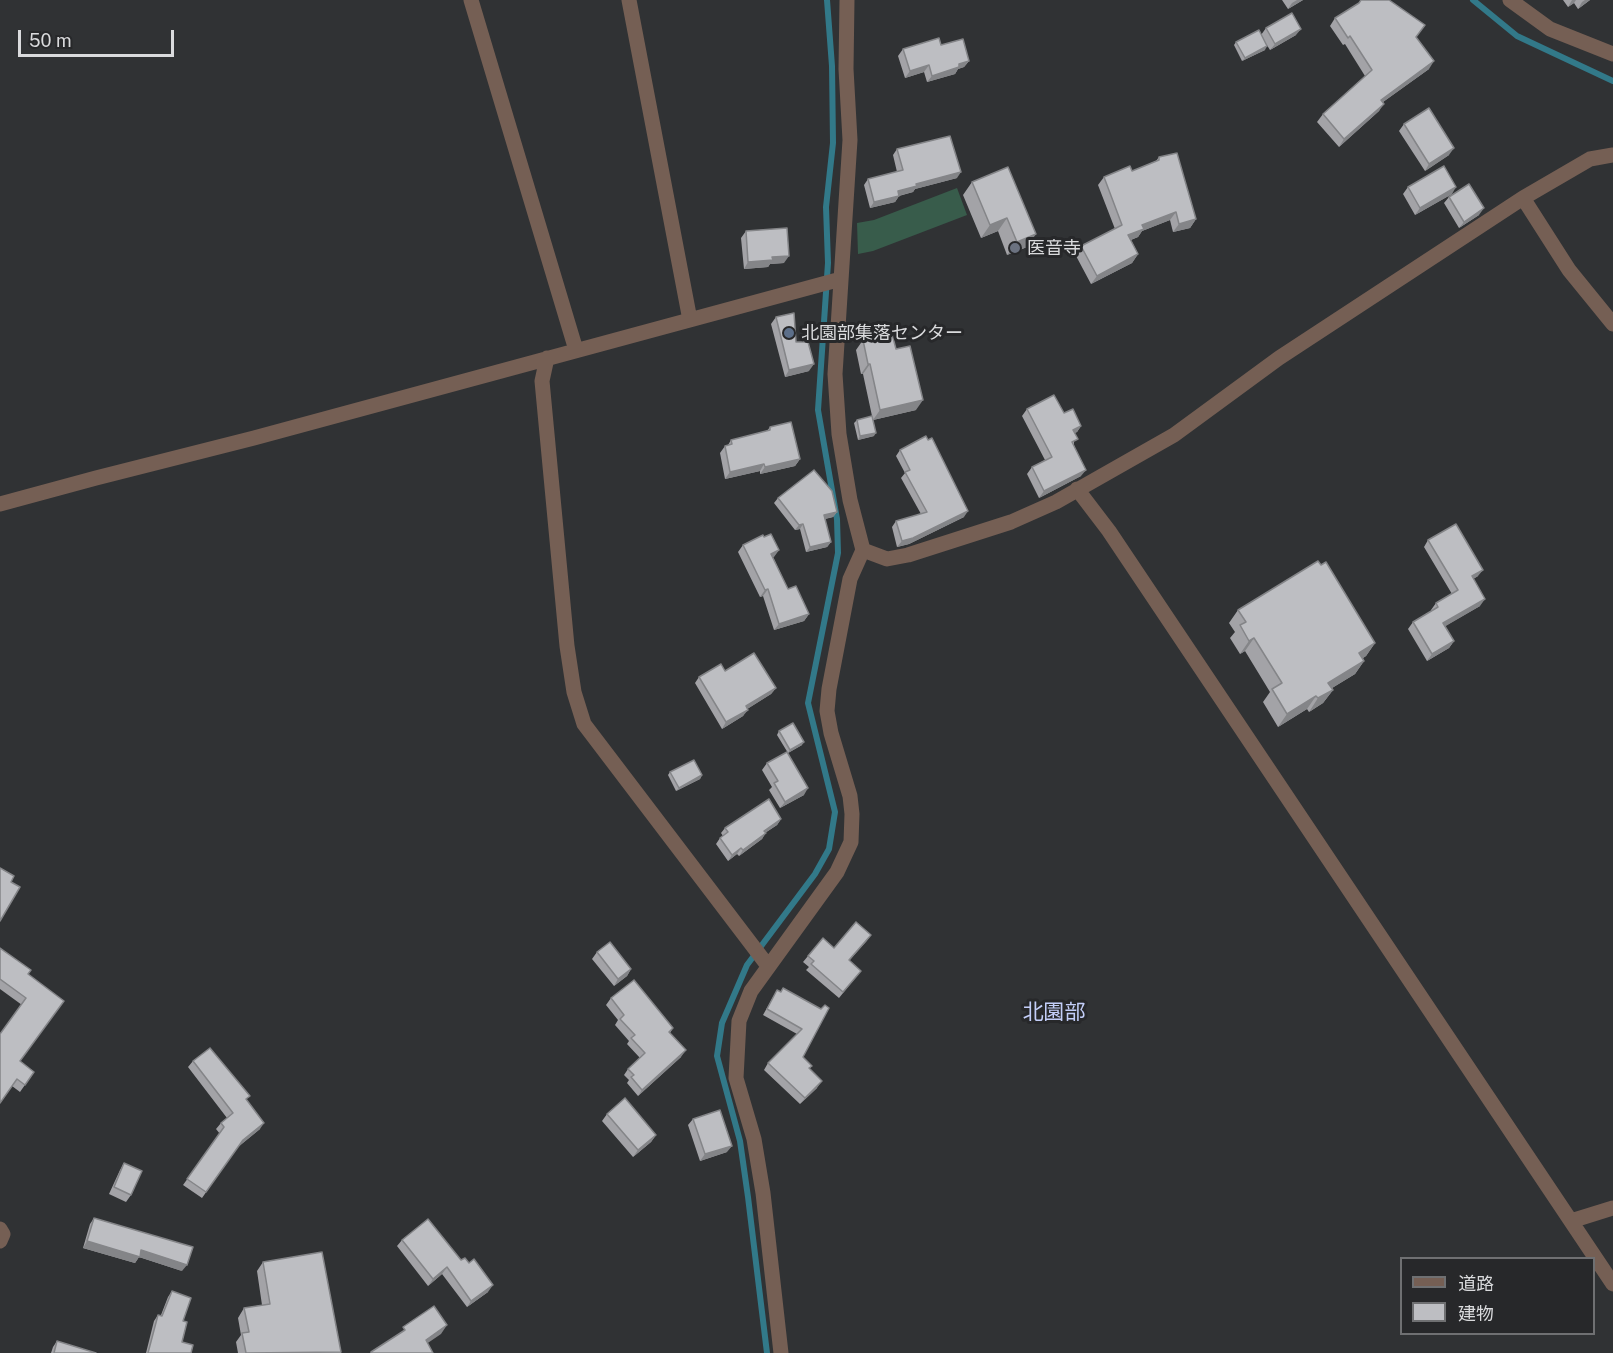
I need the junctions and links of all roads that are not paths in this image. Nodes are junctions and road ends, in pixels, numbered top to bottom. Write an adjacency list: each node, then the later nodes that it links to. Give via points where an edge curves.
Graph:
1 (471, 0): 11 (street)
2 (629, 0): 9 (street)
3 (847, 0): 8 (street, via 850,140)
4 (1510, 0): 5 (street, via 1550,29)
5 (1613, 54)
6 (1613, 155): 7 (street, via 1590,159)
7 (1523, 198): 10 (street, via 1569,270); 13 (street, via 1280,358 1174,435)
8 (842, 279): 9 (street); 15 (street, via 835,374 839,434)
9 (690, 320): 11 (street)
10 (1613, 324)
11 (576, 350): 12 (street)
12 (547, 358): 14 (street); 16 (street, via 542,381 567,646 584,724)
13 (1077, 489): 15 (street, via 1011,522 908,555 886,559); 18 (street, via 1109,531)
14 (0, 504)
15 (863, 550): 16 (street, via 850,579 827,711 850,796 851,842 837,872)
16 (768, 966): 22 (street, via 751,991 739,1021 736,1078 754,1139 763,1193)
17 (1613, 1208): 18 (street)
18 (1571, 1221): 21 (street)
19 (0, 1229): 20 (street)
20 (0, 1241)
21 (1613, 1284)
22 (781, 1353)

